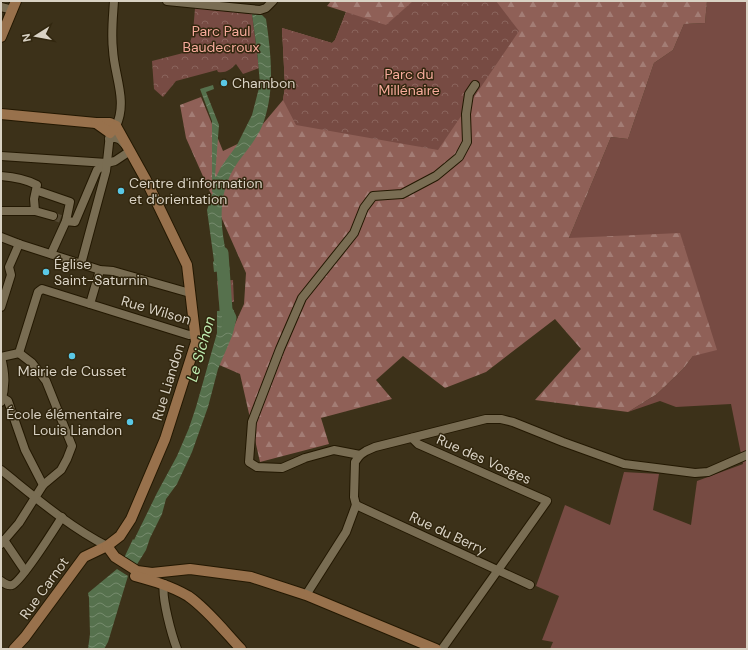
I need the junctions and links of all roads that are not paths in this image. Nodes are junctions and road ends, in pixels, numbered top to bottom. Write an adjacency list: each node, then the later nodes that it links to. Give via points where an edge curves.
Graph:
1 (114, 1): 9 (street, via 113,51 121,91 119,118)
2 (167, 1): 3 (street, via 260,10)
3 (273, 1)
4 (15, 5): 5 (street); 6 (main road)
5 (1, 7)
6 (1, 37)
7 (474, 85): 32 (street, via 469,94 466,114 467,142 459,157 436,176 402,194 373,196 364,208 354,233 302,298 252,422 249,462 257,467 282,468 334,450)
8 (1, 114): 9 (main road, via 96,123)
9 (112, 133): 10 (main road, Rue Liandon); 12 (street)
10 (130, 151): 12 (street); 24 (main road, Rue Liandon, via 187,265)
11 (1, 156): 12 (street)
12 (107, 163): 18 (street, via 97,170 75,222); 22 (street)
13 (1, 176): 16 (street, via 14,177 37,185)
14 (41, 192): 18 (street, via 70,202)
15 (1, 211): 16 (street)
16 (35, 211): 17 (street)
17 (53, 216)
18 (66, 220): 21 (street)
19 (1, 237): 20 (street)
20 (19, 244): 21 (street); 26 (street, via 9,267 11,275)
21 (51, 254): 22 (street)
22 (81, 264): 23 (street)
23 (100, 270): 24 (street, via 113,271); 25 (street)
24 (190, 293): 27 (main road, Rue Liandon)
25 (90, 304): 27 (street, Rue Wilson, via 189,335); 28 (street, Rue Wilson, via 42,289 38,292)
26 (1, 307)
27 (195, 334): 40 (main road, Rue Liandon, via 196,342 188,368 150,478 120,536)
28 (19, 353): 29 (street); 35 (street, via 32,363 46,381 72,446 61,470)
29 (1, 357): 30 (street, via 5,375)
30 (2, 400): 35 (street, via 8,401 25,450)
31 (412, 438): 32 (street); 33 (street, via 486,419 501,419 624,464 695,473 708,472); 43 (street, Rue des Vosges, via 418,444 547,501)
32 (360, 455): 37 (street, via 355,462 354,471)
33 (746, 455)
34 (1, 470): 36 (street)
35 (43, 485): 36 (street)
36 (35, 497): 38 (street); 39 (street, via 19,524)
37 (356, 505): 43 (street, Rue du Berry); 48 (street, via 346,532)
38 (62, 517): 40 (street); 42 (street)
39 (3, 542): 42 (street)
40 (104, 548): 44 (main road, via 113,559); 49 (main road, Rue Carnot, via 84,557 26,637)
41 (179, 570): 44 (main road); 46 (main road); 48 (main road, via 190,569 251,577)
42 (25, 571): 45 (street, via 15,584 11,586)
43 (498, 571): 47 (street, Rue du Berry); 53 (street)
44 (135, 573): 46 (main road)
45 (4, 583)
46 (164, 584): 50 (street, via 164,598); 51 (main road, via 188,596 200,606)
47 (530, 584)
48 (306, 595): 52 (main road)
49 (14, 649)
50 (177, 649)
51 (241, 649)
52 (436, 649)
53 (442, 649)

